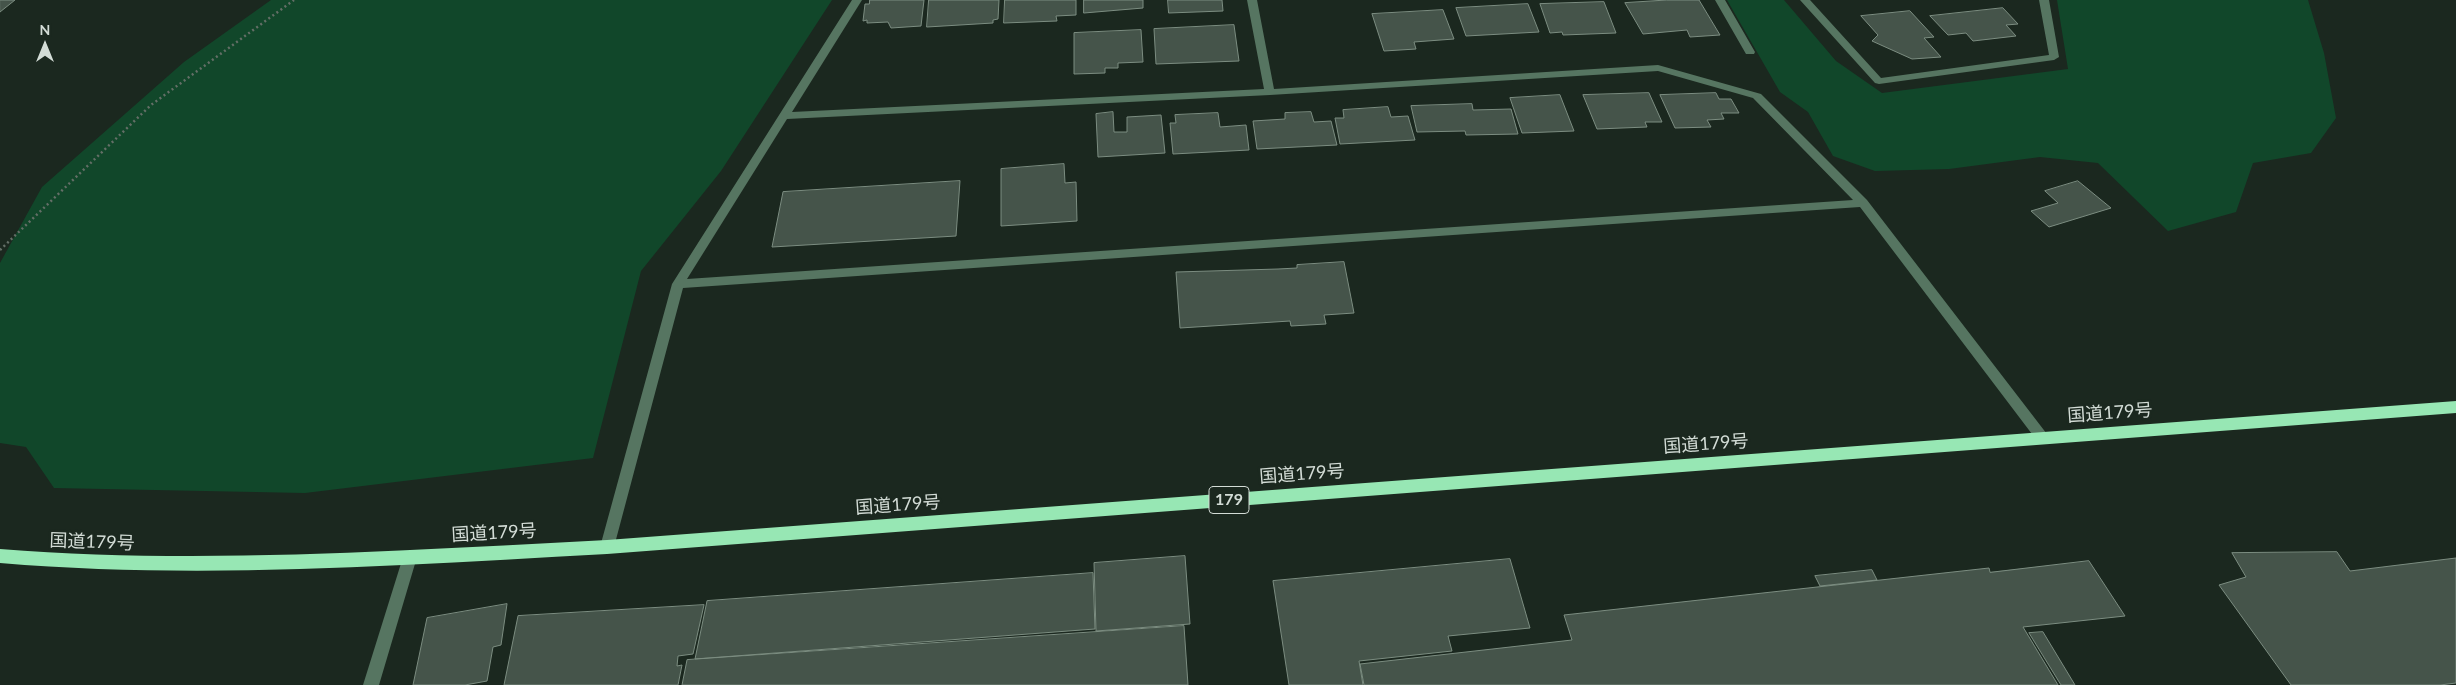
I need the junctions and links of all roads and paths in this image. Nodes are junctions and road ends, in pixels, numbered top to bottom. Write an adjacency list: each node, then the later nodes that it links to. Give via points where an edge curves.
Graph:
1 (294, 0): 11 (path, via 151,105)
2 (857, 0): 9 (street)
3 (1252, 0): 8 (street)
4 (1720, 0): 7 (street)
5 (1805, 0): 6 (street, via 1879,82 2054,57)
6 (2044, 0)
7 (1750, 52)
8 (1270, 92): 9 (street); 10 (street, via 1658,68 1757,96)
9 (785, 116): 12 (street)
10 (1863, 203): 12 (street); 14 (street)
11 (0, 250)
12 (678, 284): 15 (street)
13 (2456, 407): 14 (highway, 国道179号 / 179)
14 (2043, 438): 15 (highway, 国道179号 / 179)
15 (607, 547): 17 (highway, 国道179号 / 179)
16 (0, 556): 17 (highway, 国道179号 / 179, via 141,564)
17 (410, 557): 18 (street)
18 (371, 685)

